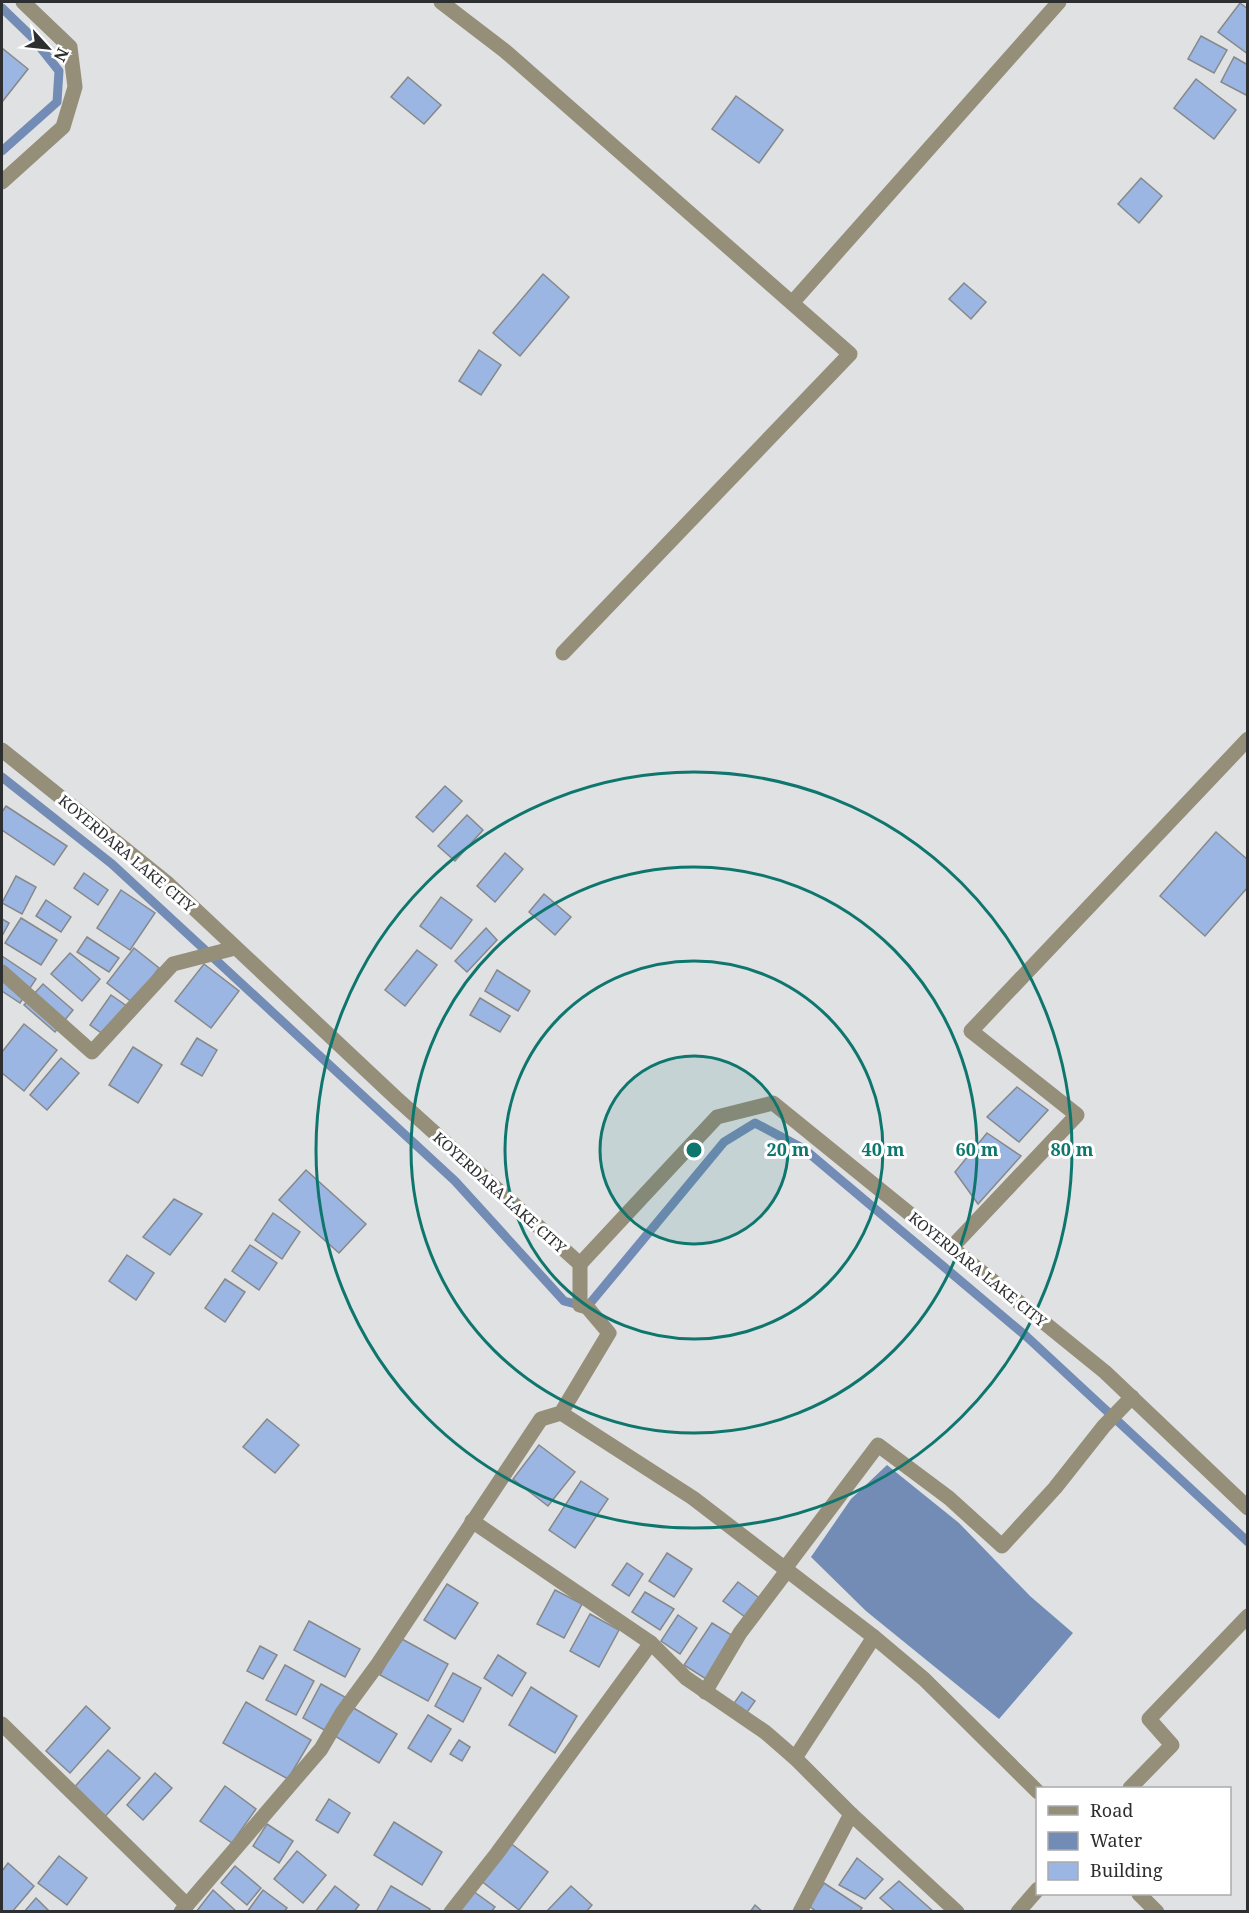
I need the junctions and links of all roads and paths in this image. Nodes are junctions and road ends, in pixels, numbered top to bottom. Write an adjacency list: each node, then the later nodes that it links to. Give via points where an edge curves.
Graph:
1 (22, 2): 4 (street, via 70,47 75,87 63,127)
2 (441, 2): 5 (street, via 505,51)
3 (1059, 2): 5 (street)
4 (2, 182)
5 (792, 303): 6 (street, via 850,354)
6 (563, 653)
7 (1248, 739): 11 (street, via 970,1031 1077,1115)
8 (2, 750): 9 (street, KOYERDARA LAKE CITY, via 166,882)
9 (235, 948): 10 (street, via 173,964 92,1052); 12 (street, KOYERDARA LAKE CITY)
10 (2, 972)
11 (951, 1248): 12 (street, KOYERDARA LAKE CITY, via 773,1103 717,1117); 13 (street, KOYERDARA LAKE CITY)
12 (580, 1264): 14 (street, via 580,1305 587,1307 609,1333)
13 (1132, 1397): 15 (street, KOYERDARA LAKE CITY); 17 (street, via 1002,1546 949,1498 878,1445)
14 (561, 1413): 16 (street, via 541,1419); 17 (street, via 693,1498)
15 (1248, 1508)
16 (472, 1521): 20 (street); 29 (street, via 321,1749)
17 (786, 1568): 19 (street); 21 (street)
18 (1248, 1616): 24 (street, via 1149,1719 1172,1744)
19 (874, 1636): 23 (street); 25 (street, via 924,1678)
20 (651, 1643): 21 (street); 30 (street)
21 (705, 1692): 23 (street, via 765,1732)
22 (2, 1724): 29 (street)
23 (795, 1758): 26 (street)
24 (1131, 1787)
25 (1036, 1790)
26 (851, 1814): 31 (street); 32 (street)
27 (1036, 1891): 33 (street)
28 (1141, 1895): 34 (street)
29 (184, 1908)
30 (451, 1911)
31 (800, 1911)
32 (957, 1911)
33 (1018, 1911)
34 (1157, 1911)

